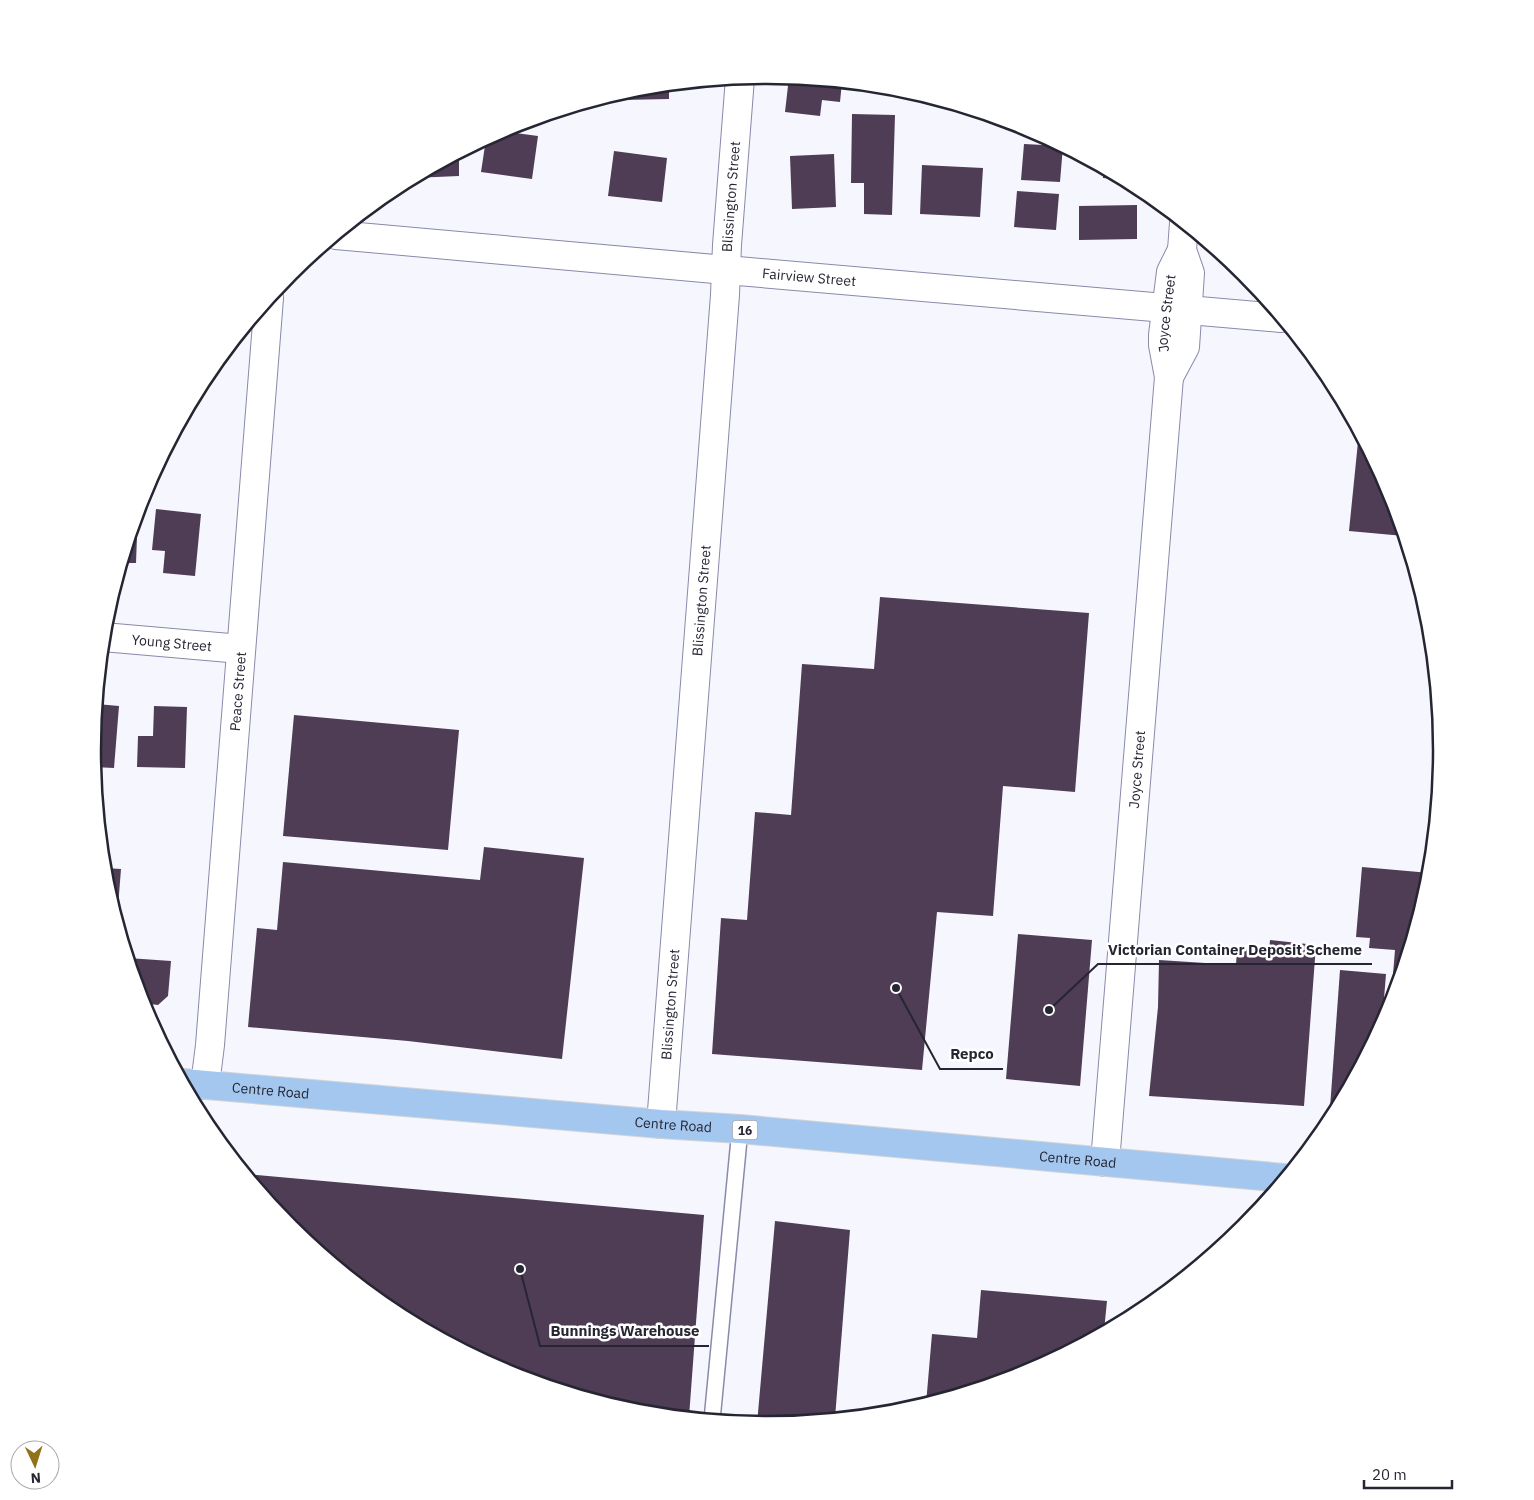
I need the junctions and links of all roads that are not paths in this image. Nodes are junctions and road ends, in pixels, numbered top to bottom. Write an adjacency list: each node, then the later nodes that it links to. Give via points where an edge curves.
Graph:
1 (740, 85): 4 (street, Blissington Street)
2 (1183, 230): 5 (street, Joyce Street, via 1182,250 1190,273)
3 (344, 236): 4 (street, Fairview Street)
4 (726, 270): 5 (street, Fairview Street); 11 (street, Blissington Street)
5 (1177, 308): 7 (street, Fairview Street); 13 (street, Joyce Street, via 1185,347 1169,378)
6 (268, 309): 9 (street, Peace Street)
7 (1273, 317)
8 (111, 638): 9 (street, Young Street)
9 (241, 649): 10 (street, Peace Street)
10 (194, 1084): 11 (main road, Centre Road / 16)
11 (661, 1124): 12 (main road, Centre Road / 16)
12 (740, 1129): 13 (main road, Centre Road / 16); 15 (lane)
13 (1105, 1162): 14 (main road, Centre Road / 16)
14 (1278, 1177)
15 (713, 1414)

